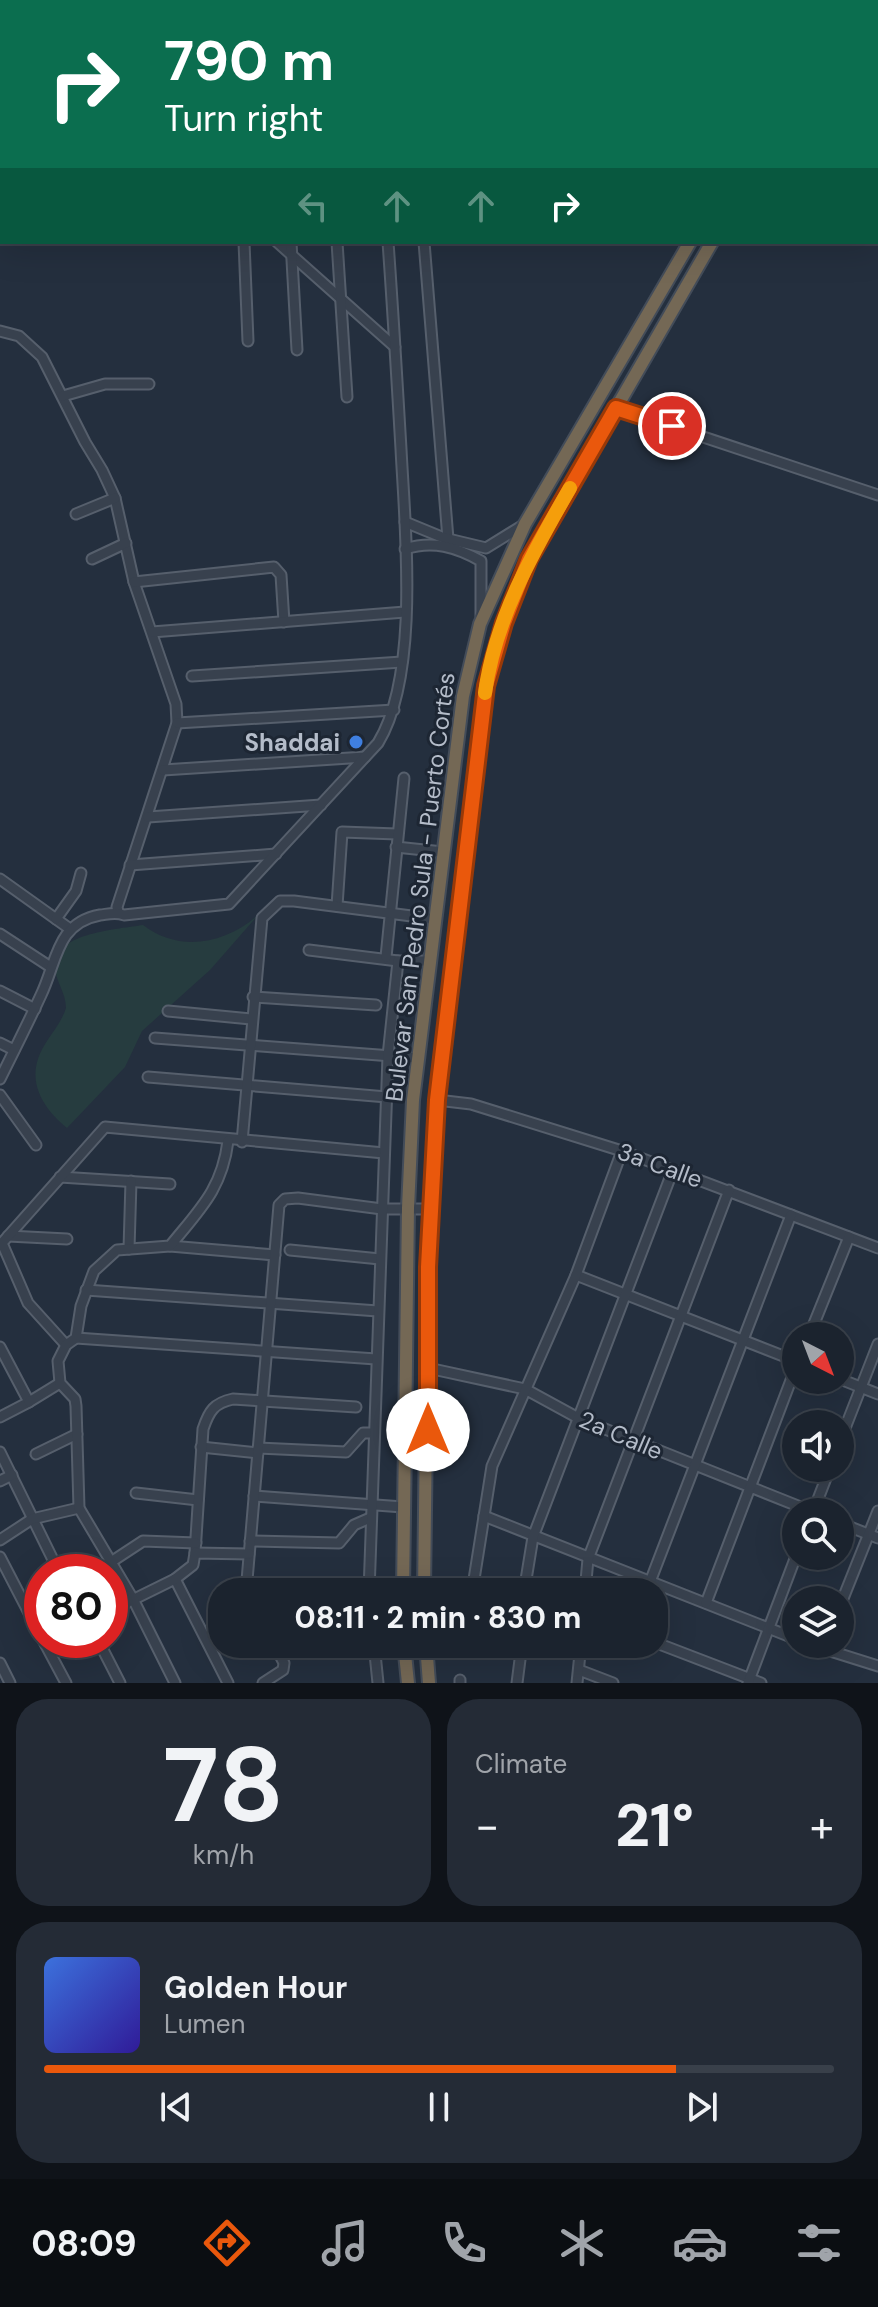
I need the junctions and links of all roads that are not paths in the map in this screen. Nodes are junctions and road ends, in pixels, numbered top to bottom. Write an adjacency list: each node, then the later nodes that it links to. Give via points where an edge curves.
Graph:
1 (244, 244): 14 (street)
2 (279, 244): 9 (street)
3 (291, 244): 9 (street)
4 (337, 244): 11 (street)
5 (388, 244): 15 (street)
6 (424, 244): 27 (street)
7 (689, 244): 10 (highway, Bulevar San Pedro Sula - Puerto Cortés)
8 (711, 244): 13 (highway, Bulevar San Pedro Sula - Puerto Cortés)
9 (292, 256): 11 (street); 16 (street)
10 (664, 287): 13 (highway, via 666,295 644,336 650,341); 17 (highway, Bulevar San Pedro Sula - Puerto Cortés)
11 (341, 300): 15 (street); 20 (street)
12 (0, 331): 19 (street, via 32,345)
13 (660, 332): 21 (highway, Bulevar San Pedro Sula - Puerto Cortés)
14 (248, 341)
15 (395, 347): 25 (street)
16 (297, 350)
17 (626, 350): 21 (highway, via 643,345 616,396); 26 (highway, Bulevar San Pedro Sula - Puerto Cortés)
18 (149, 384): 19 (street, via 105,384)
19 (63, 396): 23 (street)
20 (347, 397)
21 (616, 408): 22 (street); 81 (highway, Bulevar San Pedro Sula - Puerto Cortés, via 529,559 486,686)
22 (878, 495)
23 (115, 498): 24 (street); 28 (street)
24 (76, 514)
25 (405, 522): 27 (street); 29 (street)
26 (525, 524): 27 (street, via 486,548); 34 (highway, Bulevar San Pedro Sula - Puerto Cortés)
27 (448, 539)
28 (126, 543): 30 (street); 31 (street)
29 (405, 549): 32 (street); 34 (street, via 424,542 481,561)
30 (92, 559)
31 (134, 582): 33 (street, via 274,567 281,575); 35 (street)
32 (405, 612): 33 (street); 36 (street)
33 (284, 622): 35 (street)
34 (480, 624): 47 (highway, Bulevar San Pedro Sula - Puerto Cortés, via 463,696)
35 (152, 632): 39 (street, via 170,681)
36 (402, 662): 37 (street); 38 (street)
37 (192, 676)
38 (394, 710): 39 (street); 40 (street)
39 (177, 723): 41 (street)
40 (365, 757): 41 (street); 43 (street)
41 (163, 770): 44 (street)
42 (404, 778): 45 (street)
43 (321, 805): 44 (street); 48 (street)
44 (148, 817): 49 (street)
45 (397, 834): 46 (street); 52 (street, via 342,832)
46 (396, 847): 47 (street); 53 (street)
47 (443, 852): 56 (highway, Bulevar San Pedro Sula - Puerto Cortés)
48 (276, 854): 49 (street); 54 (street, via 229,904)
49 (130, 865): 54 (street)
50 (81, 873): 55 (street, via 76,891)
51 (0, 879): 55 (street)
52 (337, 906): 53 (street); 65 (street, via 280,901 271,908 262,918)
53 (389, 911): 56 (street); 60 (street)
54 (118, 912): 57 (street)
55 (56, 919): 57 (street)
56 (435, 919): 62 (highway, Bulevar San Pedro Sula - Puerto Cortés)
57 (70, 929): 63 (street)
58 (0, 934): 63 (street)
59 (309, 950): 60 (street)
60 (386, 957): 61 (street)
61 (398, 961): 62 (street); 74 (street)
62 (429, 961): 75 (highway, Bulevar San Pedro Sula - Puerto Cortés)
63 (49, 966): 67 (street)
64 (0, 991): 67 (street)
65 (253, 997): 66 (street); 69 (street)
66 (376, 1005)
67 (35, 1009): 73 (street)
68 (168, 1011): 69 (street)
69 (251, 1019): 72 (street)
70 (155, 1038): 72 (street)
71 (0, 1043): 73 (street)
72 (250, 1047): 74 (street); 78 (street)
73 (14, 1050): 77 (street)
74 (388, 1056): 75 (street); 80 (street)
75 (418, 1058): 92 (highway, Bulevar San Pedro Sula - Puerto Cortés)
76 (148, 1077): 78 (street)
77 (0, 1079)
78 (247, 1087): 80 (street); 83 (street)
79 (0, 1095): 84 (street)
80 (387, 1097): 86 (street)
81 (437, 1100): 85 (street, 3a Calle, via 471,1104); 94 (highway, Bulevar San Pedro Sula - Puerto Cortés)
82 (228, 1141): 83 (street); 88 (street, via 112,1125 99,1132); 99 (street, via 214,1194)
83 (242, 1142): 86 (street)
84 (36, 1145)
85 (622, 1151): 87 (street, 3a Calle); 105 (street)
86 (384, 1153): 93 (street)
87 (673, 1170): 91 (street, 3a Calle); 107 (street)
88 (60, 1177): 89 (street); 96 (street)
89 (131, 1181): 90 (street); 101 (street)
90 (170, 1184)
91 (729, 1190): 95 (street, 3a Calle); 110 (street)
92 (408, 1208): 93 (street); 94 (street); 149 (highway, Bulevar San Pedro Sula - Puerto Cortés)
93 (382, 1209): 103 (street, via 285,1199 279,1205); 104 (street)
94 (431, 1209): 120 (highway, Bulevar San Pedro Sula - Puerto Cortés)
95 (791, 1215): 97 (street, 3a Calle); 113 (street)
96 (8, 1236): 98 (street); 115 (street, via 2,1243 28,1303)
97 (849, 1237): 100 (street, 3a Calle); 111 (street)
98 (67, 1239)
99 (170, 1246): 101 (street); 103 (street)
100 (878, 1248)
101 (129, 1249): 106 (street, via 104,1260)
102 (290, 1250): 104 (street)
103 (275, 1255): 108 (street)
104 (380, 1259): 109 (street)
105 (576, 1275): 107 (street); 124 (street)
106 (86, 1290): 108 (street); 112 (street)
107 (625, 1295): 110 (street); 132 (street)
108 (271, 1304): 109 (street); 117 (street)
109 (378, 1311): 119 (street)
110 (681, 1317): 113 (street); 135 (street)
111 (815, 1322)
112 (76, 1338): 115 (street); 117 (street)
113 (742, 1341): 118 (street); 140 (street)
114 (878, 1344): 123 (street)
115 (66, 1345): 121 (street, via 58,1361)
116 (0, 1347): 128 (street)
117 (267, 1351): 119 (street); 127 (street)
118 (782, 1356)
119 (376, 1359): 133 (street)
120 (428, 1368): 124 (street, 2a Calle); 171 (highway, Bulevar San Pedro Sula - Puerto Cortés)
121 (60, 1383): 128 (street); 134 (street, via 75,1399)
122 (854, 1385): 123 (street)
123 (861, 1388): 126 (street); 130 (street)
124 (525, 1389): 132 (street, 2a Calle); 152 (street, via 492,1466)
125 (786, 1394): 143 (street)
126 (878, 1394)
127 (263, 1400): 129 (street); 136 (street, via 220,1402 209,1411); 137 (street)
128 (29, 1402): 131 (street)
129 (356, 1407)
130 (852, 1410)
131 (0, 1417)
132 (580, 1419): 135 (street, 2a Calle); 157 (street)
133 (373, 1433): 137 (street, via 363,1433 346,1452); 148 (street)
134 (77, 1434): 139 (street); 150 (street)
135 (633, 1441): 140 (street, 2a Calle); 166 (street)
136 (201, 1447): 137 (street); 146 (street)
137 (258, 1450): 145 (street)
138 (0, 1452): 141 (street)
139 (36, 1454)
140 (694, 1466): 143 (street, 2a Calle); 176 (street)
141 (12, 1475): 142 (street); 154 (street)
142 (0, 1481)
143 (750, 1487): 147 (street, 2a Calle); 184 (street)
144 (136, 1493): 146 (street)
145 (254, 1496): 148 (street); 159 (street)
146 (198, 1500): 160 (street)
147 (782, 1500)
148 (371, 1505): 149 (street); 153 (street)
149 (403, 1507): 170 (highway, Bulevar San Pedro Sula - Puerto Cortés)
150 (79, 1508): 154 (street); 162 (street)
151 (878, 1511): 156 (street)
152 (484, 1516): 157 (street); 172 (street)
153 (370, 1518): 159 (street, via 354,1525 339,1543); 169 (street)
154 (32, 1519): 158 (street); 161 (street)
155 (854, 1529): 156 (street)
156 (873, 1536): 178 (street)
157 (533, 1537): 166 (street); 173 (street)
158 (0, 1540)
159 (250, 1541): 164 (street)
160 (196, 1548): 163 (street, via 143,1541); 164 (street); 177 (street, via 193,1565)
161 (50, 1554)
162 (106, 1554)
163 (123, 1554)
164 (249, 1554): 168 (street)
165 (0, 1557): 182 (street)
166 (588, 1559): 174 (street); 175 (street)
167 (791, 1570): 185 (street)
168 (247, 1578)
169 (367, 1578)
170 (403, 1578)
171 (424, 1578)
172 (474, 1578)
173 (526, 1578)
174 (586, 1578)
175 (639, 1578)
176 (652, 1578)
177 (175, 1579): 181 (street); 205 (street)
178 (849, 1586)
179 (668, 1589): 184 (street)
180 (128, 1591): 181 (street)
181 (133, 1599): 183 (street); 204 (street)
182 (24, 1601)
183 (128, 1602)
184 (706, 1603): 185 (street)
185 (769, 1628): 186 (street); 200 (street)
186 (782, 1633)
187 (668, 1648): 200 (street)
188 (854, 1656): 197 (street)
189 (54, 1658): 202 (street)
190 (107, 1658): 203 (street)
191 (281, 1658): 206 (street, via 283,1670)
192 (375, 1658): 207 (street)
193 (405, 1658): 208 (highway)
194 (427, 1658): 209 (highway)
195 (520, 1658): 210 (street)
196 (580, 1658): 199 (street)
197 (877, 1662)
198 (0, 1663): 201 (street)
199 (579, 1670): 211 (street); 212 (street)
200 (749, 1681): 213 (street)
201 (10, 1683)
202 (66, 1683)
203 (120, 1683)
204 (175, 1683)
205 (228, 1683)
206 (263, 1683)
207 (378, 1683)
208 (408, 1683)
209 (429, 1683)
210 (517, 1683)
211 (577, 1683)
212 (613, 1683)
213 (761, 1683)

